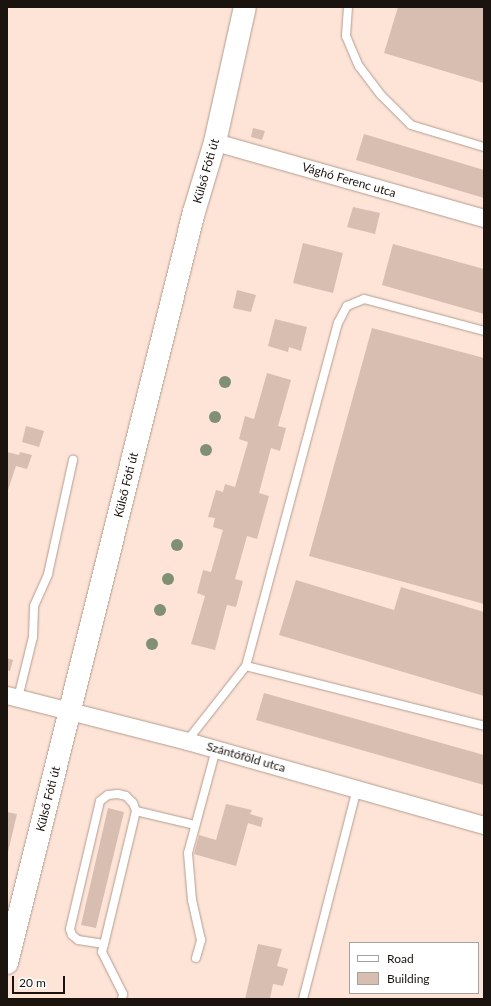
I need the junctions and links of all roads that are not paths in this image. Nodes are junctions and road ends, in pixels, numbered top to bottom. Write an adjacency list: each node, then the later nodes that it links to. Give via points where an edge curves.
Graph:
1 (244, 7): 3 (main road, Külső Fóti út)
2 (348, 7): 4 (lane, via 346,36 359,66 381,95 411,125)
3 (215, 142): 5 (street, Vághó Ferenc utca); 10 (main road, Külső Fóti út, via 194,212)
4 (484, 147)
5 (484, 218)
6 (484, 331): 8 (lane, via 364,299 347,306 338,323)
7 (73, 460): 9 (lane, via 48,574 34,606 33,637)
8 (246, 666): 11 (lane); 12 (lane)
9 (12, 697): 10 (street, Szántóföld utca)
10 (70, 712): 12 (street, Szántóföld utca); 20 (main road, Külső Fóti út)
11 (484, 726)
12 (187, 741): 13 (street, Szántóföld utca)
13 (216, 749): 14 (street, Szántóföld utca); 17 (lane)
14 (357, 788): 16 (street, Szántóföld utca); 22 (lane)
15 (136, 811): 17 (lane); 18 (lane); 18 (lane, via 126,796 108,795 100,801 70,929 78,940)
16 (484, 824)
17 (195, 825): 19 (lane, via 188,853 192,900 201,940)
18 (104, 944): 21 (lane, via 102,952 123,994)
19 (196, 958)
20 (7, 963)
21 (122, 999)
22 (302, 999)

